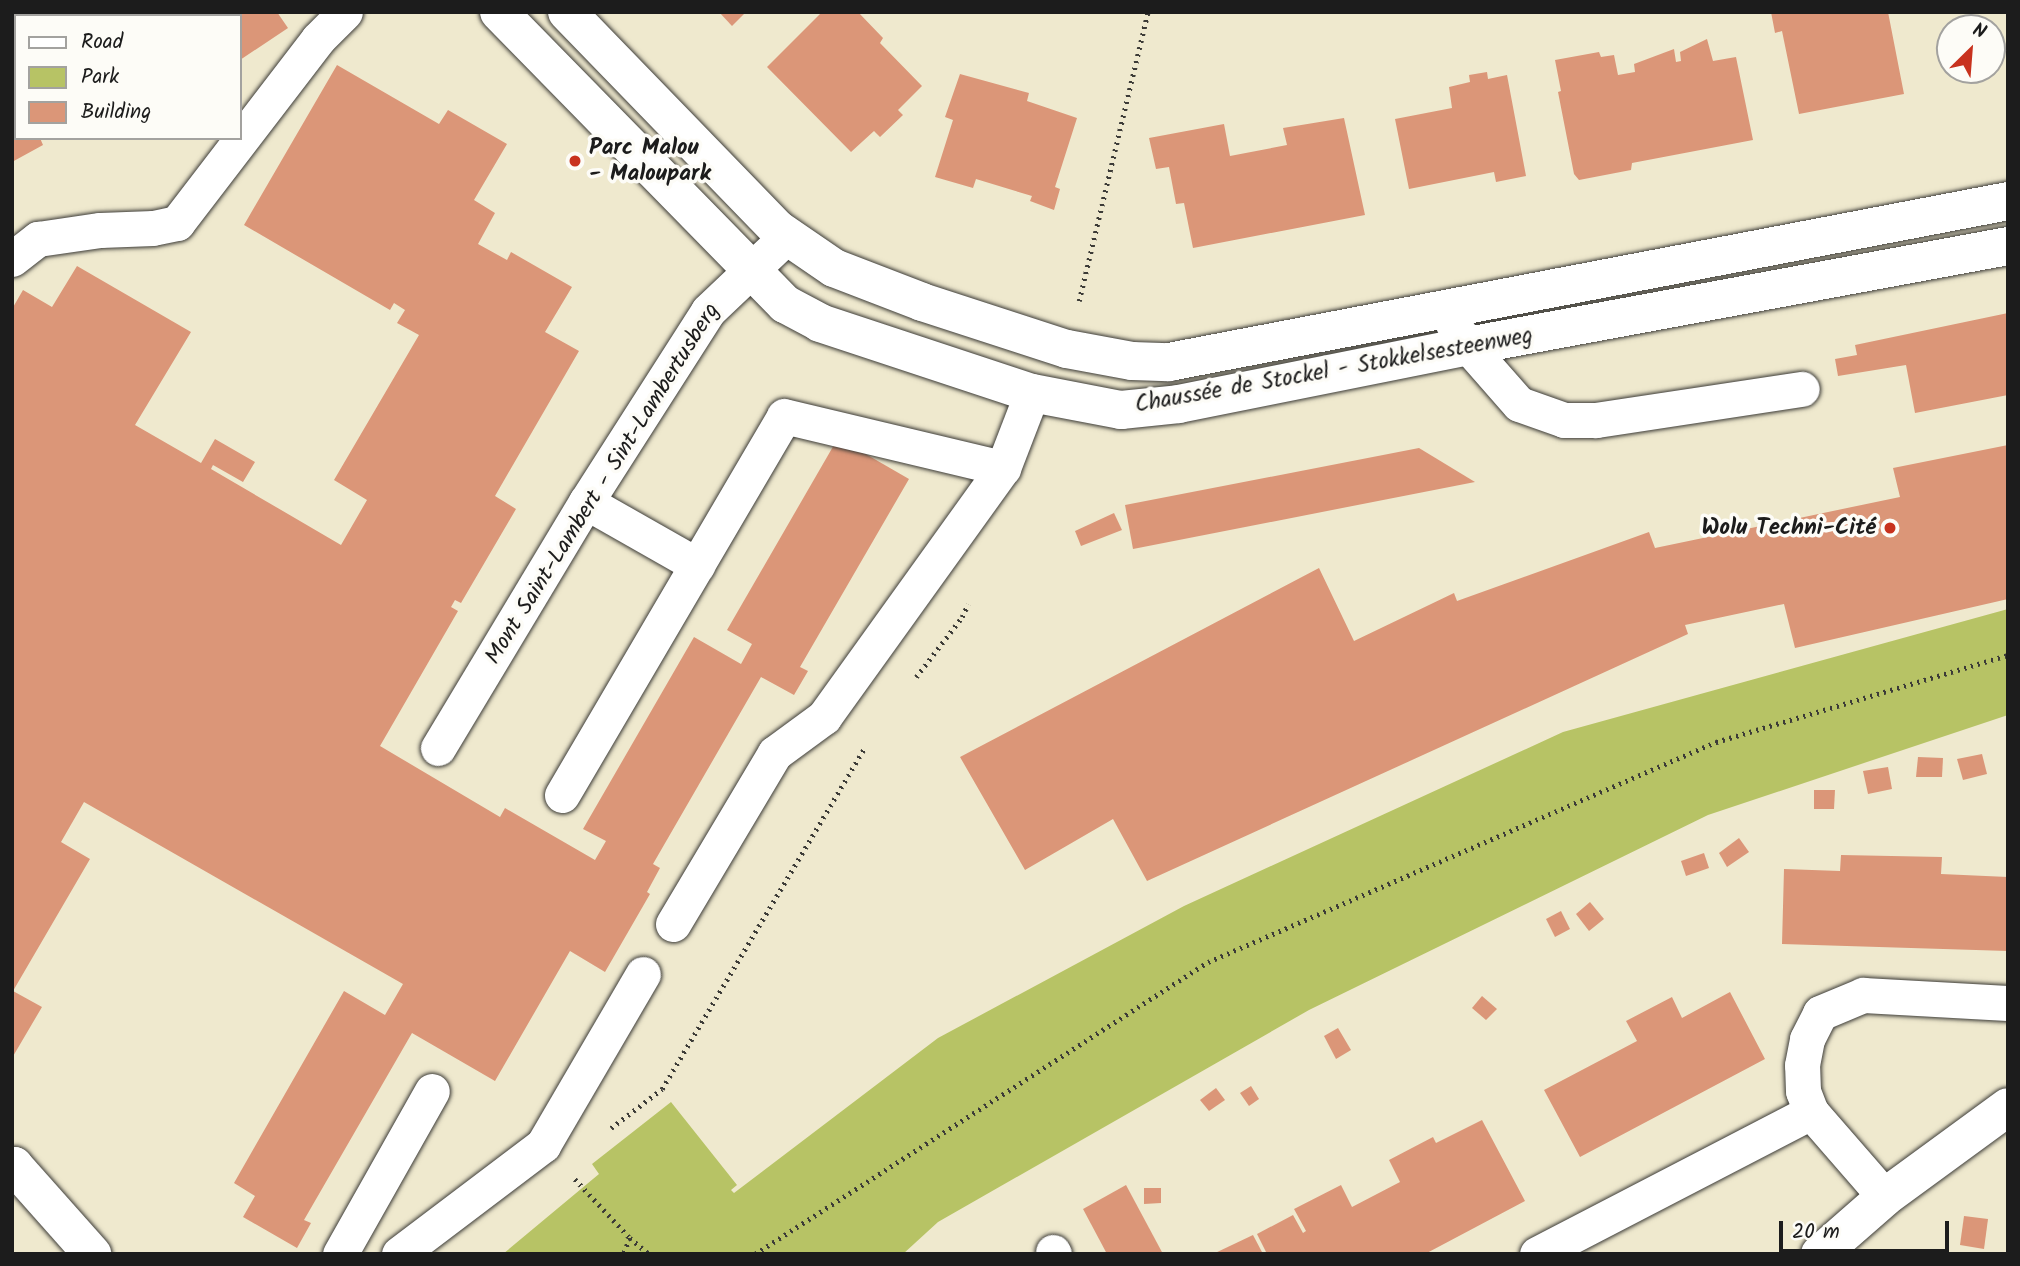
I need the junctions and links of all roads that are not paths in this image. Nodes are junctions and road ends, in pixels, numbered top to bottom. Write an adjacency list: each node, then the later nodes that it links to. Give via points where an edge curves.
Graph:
1 (345, 12): 4 (lane, via 318,39)
2 (499, 12): 10 (street, Chaussée de Stockel - Stokkelsesteenweg)
3 (567, 12): 7 (street, Chaussée de Stockel - Stokkelsesteenweg)
4 (242, 138)
5 (241, 140): 9 (lane, via 177,223 38,239)
6 (2008, 201): 11 (street, Chaussée de Stockel - Stokkelsesteenweg)
7 (787, 236): 10 (lane, Mont Saint-Lambert - Sint-Lambertusberg); 11 (street, Chaussée de Stockel - Stokkelsesteenweg, via 834,268 922,302 1067,349 1132,361 1169,362)
8 (2008, 246): 12 (street, Chaussée de Stockel - Stokkelsesteenweg)
9 (12, 259)
10 (749, 270): 14 (street, Chaussée de Stockel - Stokkelsesteenweg, via 785,303 820,323); 16 (lane, Mont Saint-Lambert - Sint-Lambertusberg, via 708,312)
11 (1443, 309): 12 (lane)
12 (1468, 346): 13 (lane, via 1520,404 1564,420); 14 (street, Chaussée de Stockel - Stokkelsesteenweg, via 1179,404 1121,410)
13 (1802, 389)
14 (1032, 393): 15 (lane)
15 (1003, 468): 17 (lane, via 784,416); 20 (lane, via 824,717 775,753)
16 (586, 502): 17 (lane); 18 (lane, Mont Saint-Lambert - Sint-Lambertusberg)
17 (697, 565): 19 (lane)
18 (438, 748)
19 (562, 795)
20 (673, 924)
21 (643, 974): 30 (lane, via 543,1145)
22 (2008, 1003): 25 (lane, via 1863,995 1820,1013 1807,1039 1802,1078)
23 (432, 1091): 29 (lane)
24 (2008, 1107): 27 (street)
25 (1811, 1112): 27 (lane); 31 (lane)
26 (13, 1167): 28 (street)
27 (1885, 1197): 32 (street)
28 (92, 1254)
29 (340, 1254)
30 (398, 1254)
31 (1537, 1254)
32 (1820, 1254)

